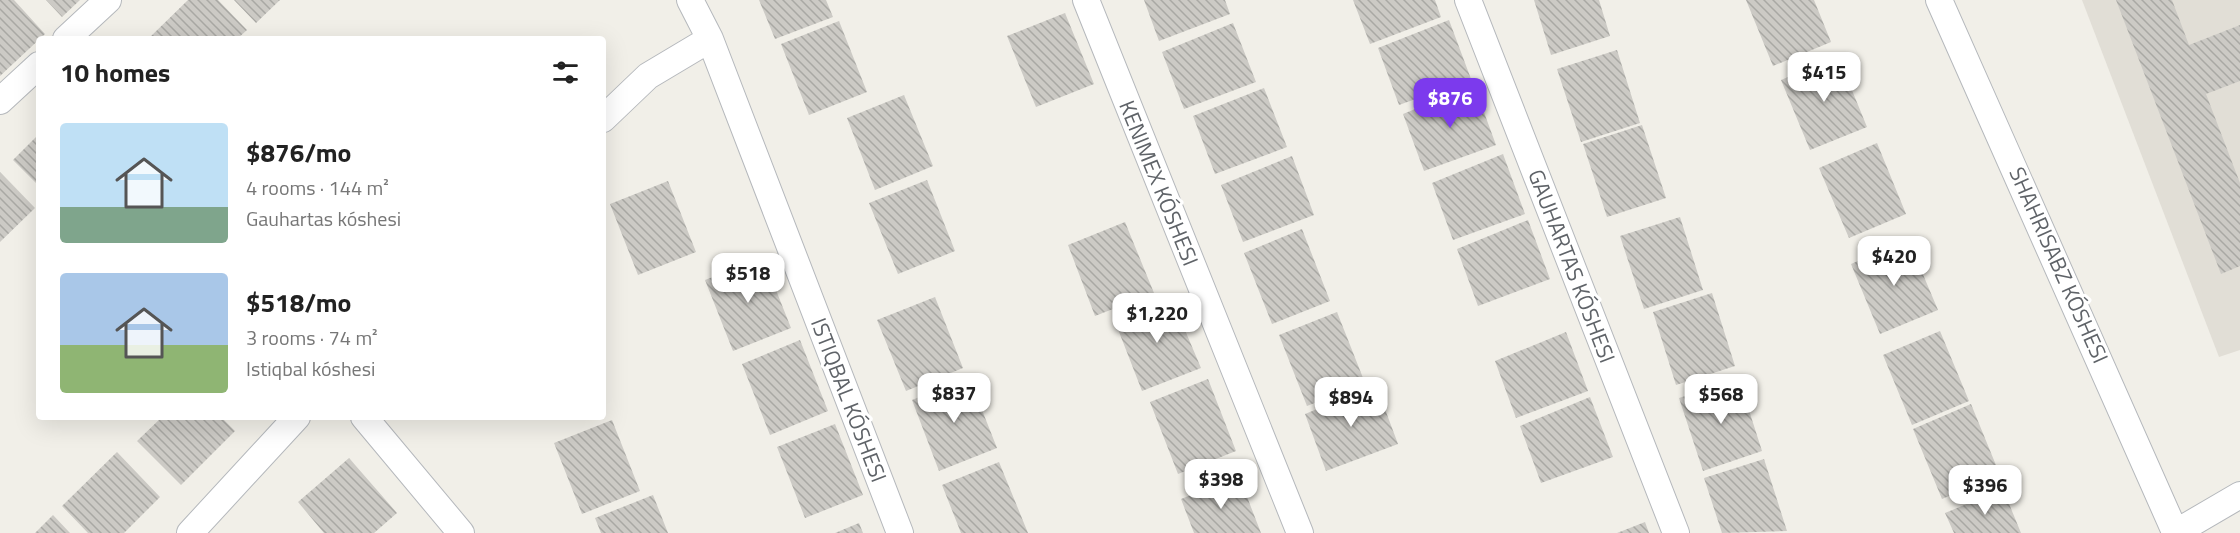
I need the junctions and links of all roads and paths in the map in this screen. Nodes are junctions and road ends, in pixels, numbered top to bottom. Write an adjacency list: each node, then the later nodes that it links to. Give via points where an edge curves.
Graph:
1 (108, 0): 6 (street)
2 (690, 0): 7 (street, ISTIQBAL KÓSHESI)
3 (1086, 0): 18 (street, KENIMEX KÓSHESI)
4 (1468, 0): 19 (street, GAUHARTAS KÓSHESI)
5 (1939, 0): 14 (street, SHAHRISABZ KÓSHESI)
6 (69, 36)
7 (710, 39): 10 (street, via 648,76); 17 (street, ISTIQBAL KÓSHESI)
8 (36, 68): 9 (street)
9 (0, 101)
10 (606, 116)
11 (294, 420): 15 (street)
12 (367, 420): 16 (street)
13 (2240, 495): 14 (street)
14 (2175, 532)
15 (190, 533)
16 (461, 533)
17 (900, 533)
18 (1300, 533)
19 (1676, 533)

